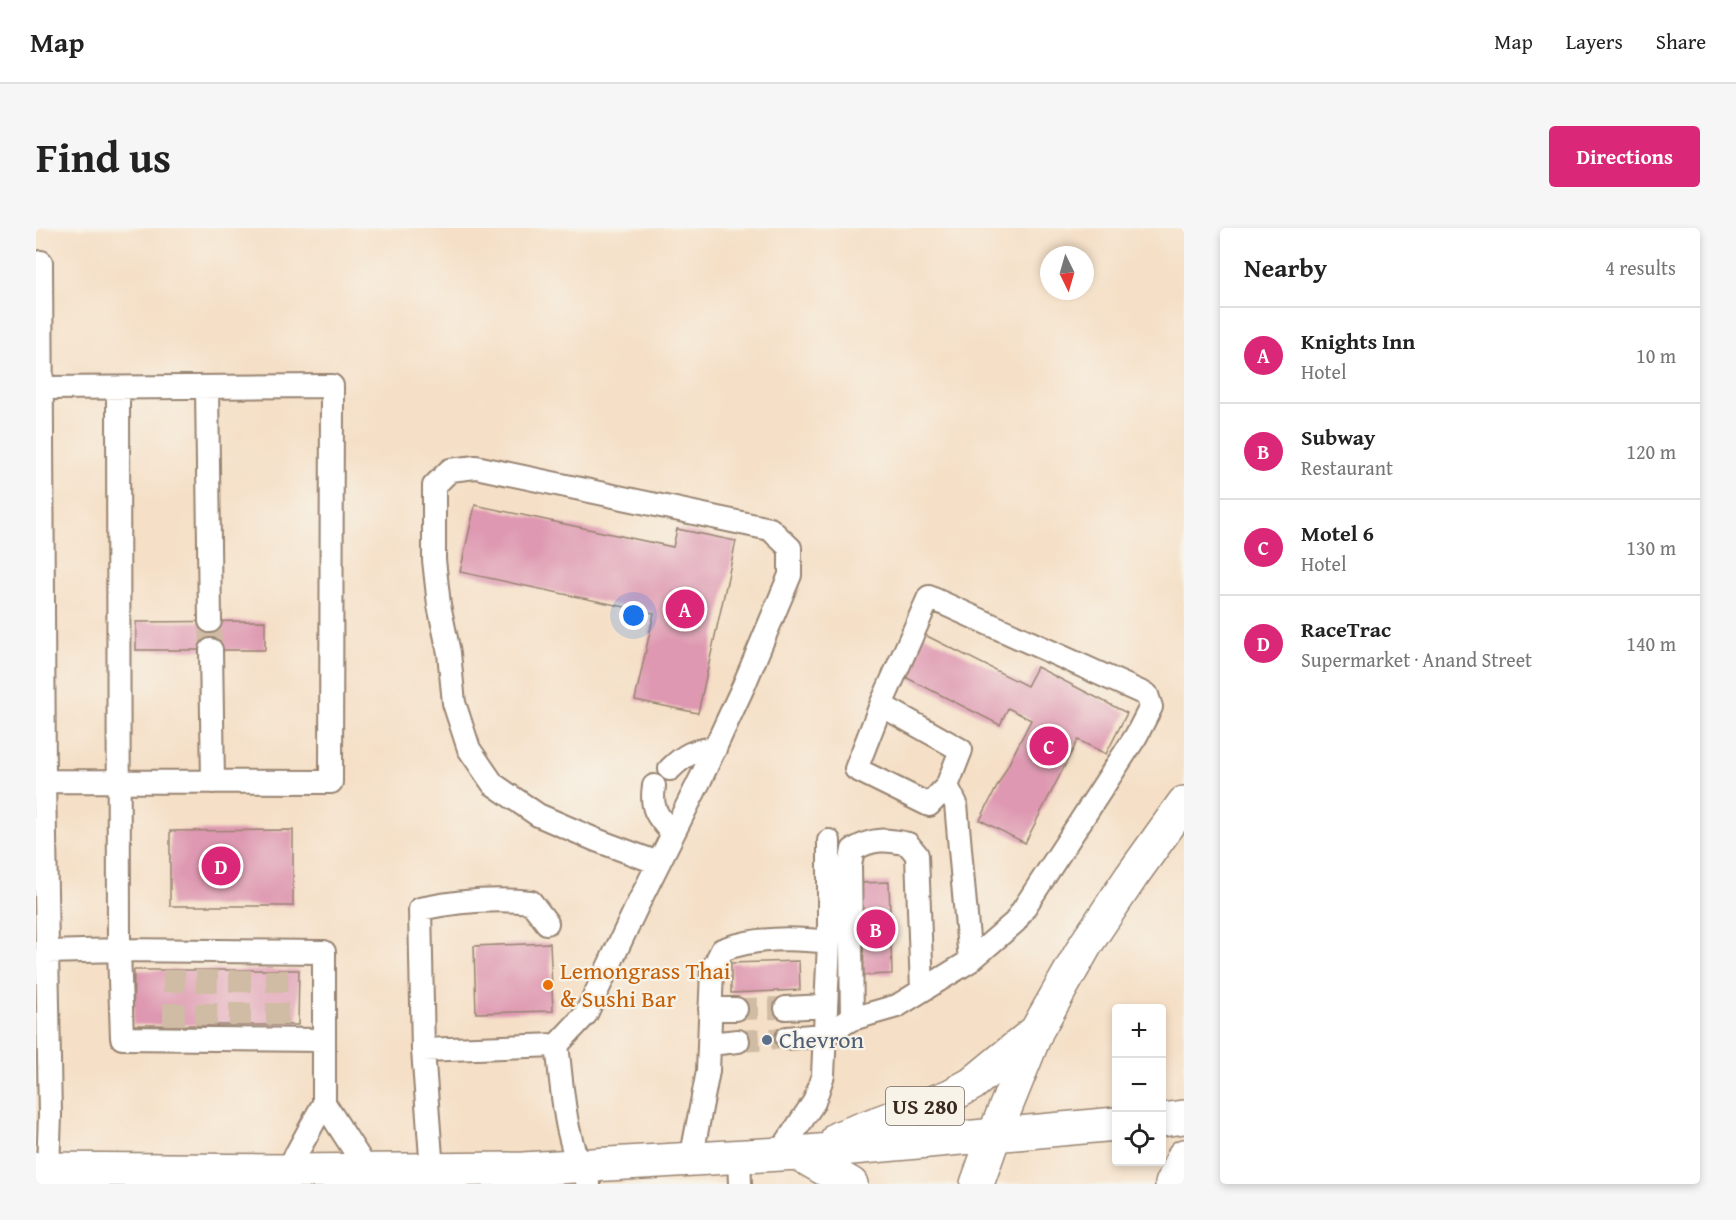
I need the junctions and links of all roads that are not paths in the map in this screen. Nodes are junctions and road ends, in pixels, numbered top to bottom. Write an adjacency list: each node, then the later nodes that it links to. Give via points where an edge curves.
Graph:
1 (41, 262): 3 (street)
2 (207, 387): 4 (street); 6 (street); 13 (street, via 332,386 331,782)
3 (42, 388): 4 (street); 5 (street)
4 (118, 388): 12 (street)
5 (39, 484): 11 (street)
6 (210, 621)
7 (212, 650): 13 (street)
8 (880, 705): 15 (street, via 961,750); 15 (street, via 856,769 929,805); 25 (street, via 929,597 1147,695 1151,707 1136,736 1015,921)
9 (715, 749): 10 (street, via 684,756); 17 (street); 19 (street, via 790,575 790,548 770,529 476,467 450,470 434,486 434,560 439,605 454,703 469,749 494,784 538,815)
10 (670, 769)
11 (44, 781): 12 (street); 20 (street)
12 (120, 781): 13 (street); 23 (street)
13 (213, 782)
14 (654, 786): 17 (street, via 655,814)
15 (947, 786): 25 (street, via 956,804)
16 (1184, 803): 32 (highway, US 280, via 1086,944)
17 (673, 834): 19 (street)
18 (829, 841): 22 (street)
19 (658, 863): 39 (street, via 586,1014)
20 (41, 890): 24 (street)
21 (547, 923): 40 (street, via 531,902 497,898 420,909)
22 (829, 942): 27 (street); 29 (street, via 741,942 722,950 712,970)
23 (119, 950): 24 (street); 36 (street, via 122,1038 174,1032 277,1032); 36 (street, via 173,960 240,961 277,961 324,952)
24 (47, 952): 34 (street)
25 (969, 961): 26 (street)
26 (922, 990): 31 (street, via 897,1006); 31 (street, via 917,855 908,844 888,840 867,842 853,850 850,865)
27 (826, 1006): 28 (street); 33 (street)
28 (786, 1008)
29 (710, 1009): 30 (street); 38 (street)
30 (736, 1009)
31 (852, 1018): 33 (street)
32 (1037, 1030): 45 (highway); 46 (highway, US 280, via 972,1084 951,1096)
33 (824, 1035): 35 (street); 46 (street, via 823,1075)
34 (42, 1036): 49 (street, via 50,1115)
35 (787, 1038)
36 (324, 1040): 41 (street)
37 (738, 1041): 38 (street)
38 (709, 1044): 48 (street, via 708,1071)
39 (557, 1045): 40 (street); 51 (street, via 567,1122)
40 (423, 1050): 55 (street)
41 (324, 1103): 52 (street); 54 (street)
42 (1184, 1118): 43 (highway)
43 (1166, 1120)
44 (1111, 1124): 45 (highway, US 280)
45 (994, 1136): 46 (highway, US 280); 57 (highway)
46 (788, 1154): 50 (highway, US 280); 56 (highway)
47 (1184, 1156): 58 (highway)
48 (691, 1160): 50 (highway, US 280); 51 (highway, US 280)
49 (42, 1169): 53 (highway, US 280)
50 (740, 1170)
51 (584, 1175): 55 (highway, US 280)
52 (280, 1176): 53 (highway, US 280); 54 (highway, US 280)
53 (166, 1177)
54 (367, 1177): 55 (highway, US 280)
55 (433, 1177)
56 (851, 1184)
57 (977, 1184)
58 (1172, 1184)

